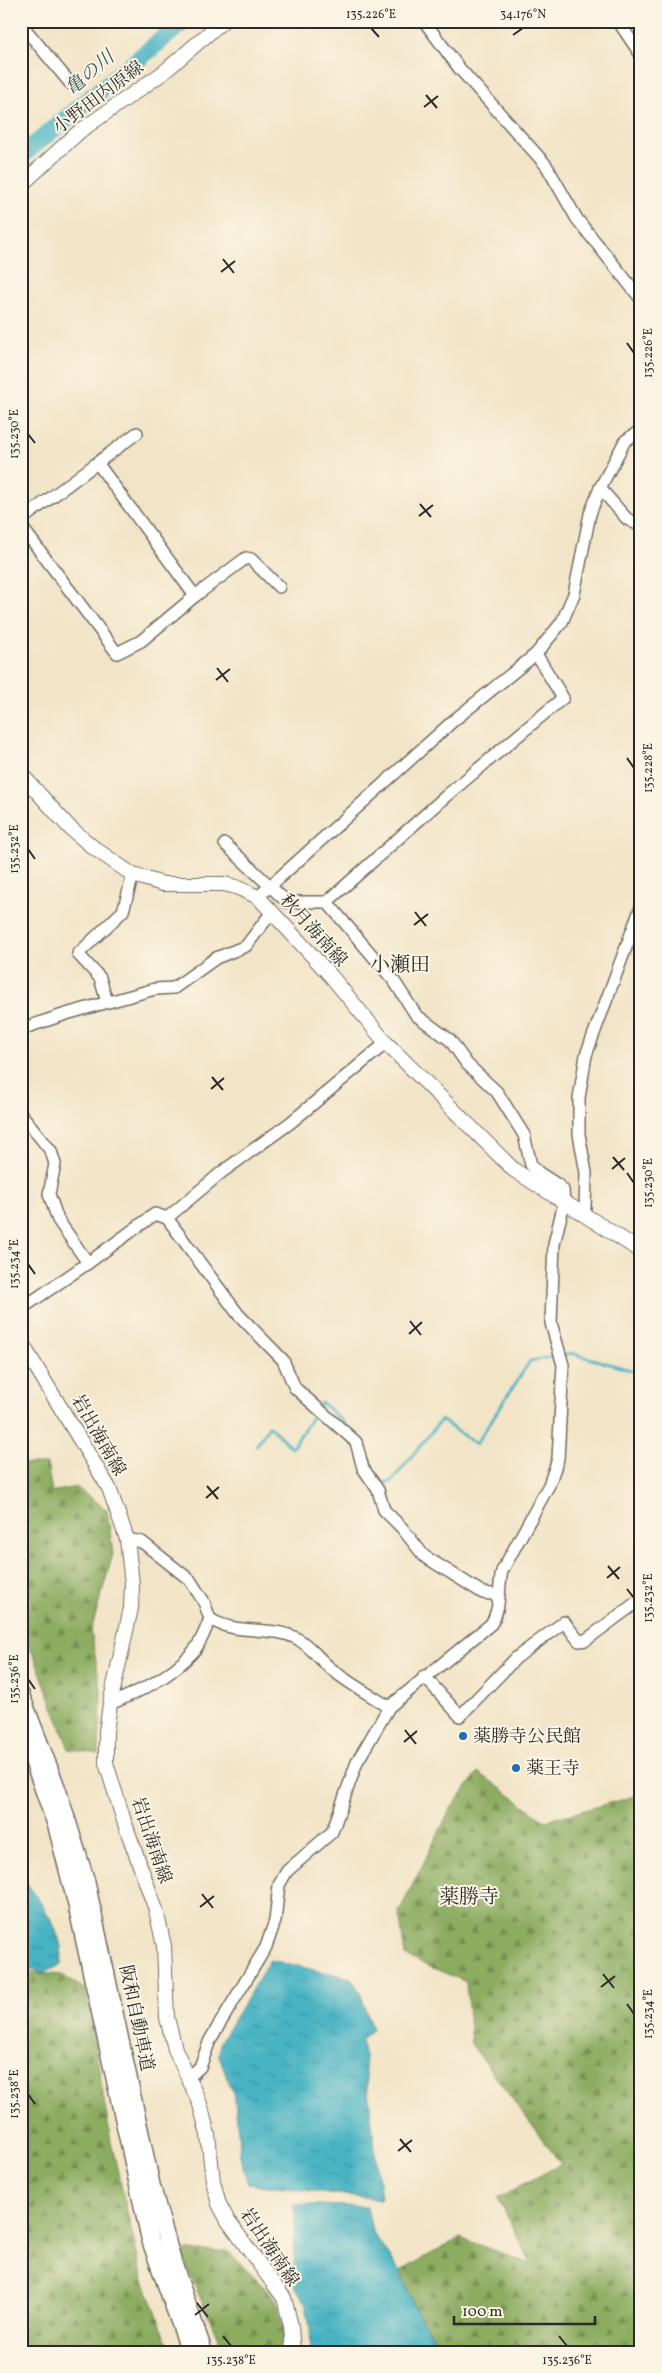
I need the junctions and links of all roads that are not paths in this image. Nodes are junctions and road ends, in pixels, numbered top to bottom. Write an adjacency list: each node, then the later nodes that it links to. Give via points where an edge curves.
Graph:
1 (223, 21): 7 (main road, 小野田内原線, via 164,72 80,131)
2 (424, 21): 8 (street, via 459,68 546,165 577,219)
3 (618, 21): 5 (street)
4 (21, 24): 6 (street)
5 (641, 55)
6 (70, 83)
7 (21, 185)
8 (641, 298)
9 (641, 430): 12 (street, via 625,441)
10 (137, 433): 11 (street)
11 (98, 464): 13 (street); 17 (street)
12 (600, 488): 15 (street, via 627,519); 18 (street, via 590,514 574,594 562,622)
13 (21, 520)
14 (21, 526): 17 (street, via 117,653 141,641)
15 (641, 526)
16 (279, 587): 17 (street, via 251,559 246,558)
17 (195, 596)
18 (536, 654): 22 (street, via 453,721); 24 (street, via 563,698)
19 (23, 781): 21 (main road, 秋月海南線, via 70,828)
20 (226, 844): 22 (street)
21 (133, 875): 23 (main road, 秋月海南線, via 163,884 224,884); 27 (street, via 123,911 78,954 100,978)
22 (270, 886): 23 (street); 24 (street, via 287,902)
23 (258, 897): 26 (main road, 秋月海南線)
24 (327, 902): 31 (street, via 394,981 416,1015 450,1040 467,1064 497,1092 524,1135 531,1165 563,1190)
25 (641, 907): 32 (street, via 586,1055 579,1098 579,1134 586,1173)
26 (272, 912): 27 (street, via 246,946 216,958 174,988 155,989); 29 (main road, 秋月海南線)
27 (107, 1002): 28 (street)
28 (21, 1029)
29 (386, 1043): 31 (main road, 秋月海南線, via 514,1170); 33 (street, via 290,1123 222,1172)
30 (21, 1114): 35 (street, via 51,1151 55,1164 49,1194 58,1220)
31 (564, 1203): 32 (main road, 秋月海南線); 39 (street, via 554,1244 551,1323 563,1365 558,1459 549,1485 502,1571)
32 (582, 1214): 34 (main road, 秋月海南線)
33 (167, 1218): 35 (street, via 155,1214); 39 (street, via 238,1314 283,1360 295,1388 356,1442 363,1468 378,1490 384,1510 424,1556 483,1593)
34 (641, 1251)
35 (88, 1263): 36 (street)
36 (21, 1309)
37 (21, 1342): 38 (main road, 岩出海南線, via 109,1488)
38 (127, 1539): 41 (street, via 142,1542 190,1580); 44 (main road, 岩出海南線, via 131,1608)
39 (499, 1595): 42 (street, via 497,1615 490,1624)
40 (641, 1602): 42 (street, via 586,1640 579,1640 564,1622 516,1658 460,1716)
41 (210, 1619): 44 (street, via 192,1653 158,1681); 45 (street, via 239,1630 282,1633 298,1639 334,1672)
42 (424, 1676): 45 (street)
43 (21, 1695): 49 (highway, 阪和自動車道, via 57,1788 86,1880 152,2187 173,2262)
44 (110, 1704): 47 (main road, 岩出海南線, via 106,1763 156,1910 164,1946 167,2018 175,2049)
45 (389, 1707): 47 (street, via 357,1762 332,1832 287,1871 279,1885 266,1947 210,2040 200,2067)
46 (21, 1727): 48 (highway, 阪和自動車道, via 56,1825 76,1902 150,2240)
47 (188, 2078): 50 (main road, 岩出海南線, via 200,2104 208,2135 219,2204 238,2237 284,2298)
48 (190, 2352)
49 (204, 2352)
50 (293, 2352)

